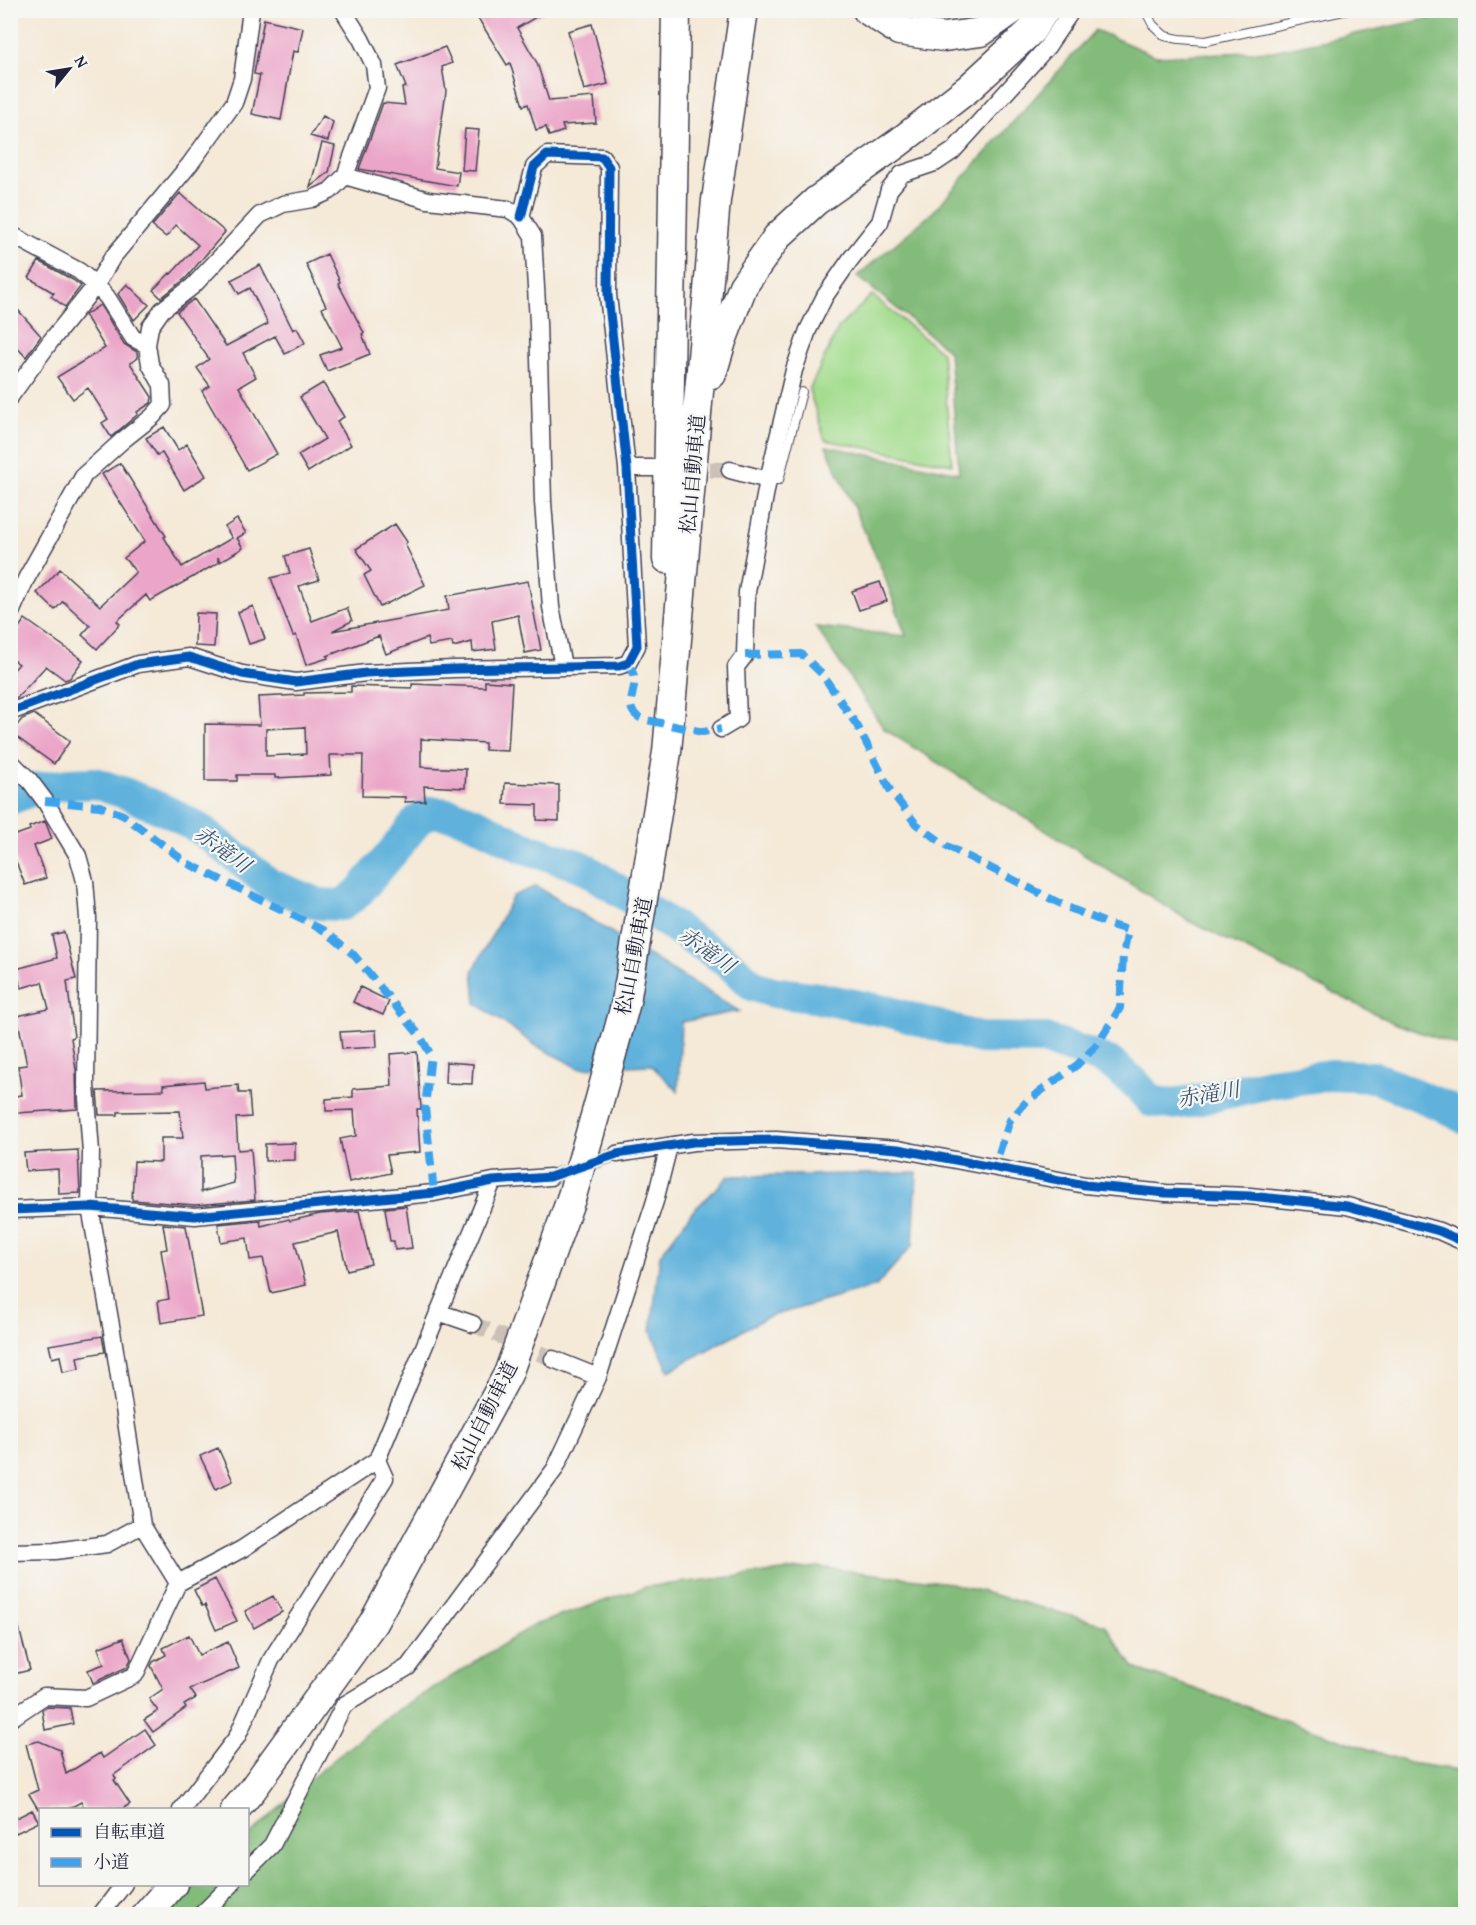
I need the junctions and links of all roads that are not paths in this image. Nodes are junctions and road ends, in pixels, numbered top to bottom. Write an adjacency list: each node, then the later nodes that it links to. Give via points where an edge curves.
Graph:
1 (251, 10): 14 (street, via 242,79 234,103 190,164 112,258)
2 (343, 10): 11 (street, via 374,65 377,88)
3 (676, 10): 28 (highway)
4 (744, 10): 18 (highway, 松山自動車道, via 716,200)
5 (867, 10): 6 (highway, via 899,31 944,37 981,32)
6 (1012, 10)
7 (1045, 10): 18 (highway, via 1031,31 969,88 816,201 777,237 743,286)
8 (1072, 10): 22 (street, via 1047,47 953,151 935,163 902,174 889,190 880,222 825,296 808,330 794,370)
9 (1145, 10): 10 (lane, via 1165,36 1206,41)
10 (1348, 10)
11 (345, 176): 12 (street, via 428,200 508,209); 15 (street, via 330,191 260,215 193,286 162,310 150,327)
12 (521, 217): 19 (street, via 534,167 547,155 602,157 609,167 608,295); 24 (street, via 533,236 543,502 551,607)
13 (10, 234): 14 (street, via 79,271)
14 (96, 285): 15 (street, via 133,338); 17 (street)
15 (147, 345): 23 (street, via 150,364 162,385 163,405 84,475)
16 (802, 392): 22 (lane, via 779,480)
17 (10, 397)
18 (696, 428): 28 (highway, 松山自動車道)
19 (627, 468): 20 (street); 24 (street, via 637,646 628,663 619,666)
20 (656, 468)
21 (730, 470): 22 (street)
22 (768, 480): 26 (street, via 747,592 745,655 736,667 738,719)
23 (10, 615)
24 (563, 666): 25 (street, via 366,673 296,682 242,674 189,657 138,664)
25 (10, 712)
26 (721, 729)
27 (10, 761): 33 (street, via 45,801 78,855 85,881)
28 (663, 774): 46 (highway, 松山自動車道, via 626,1002 572,1196 508,1374 373,1623)
29 (669, 1146): 30 (street); 35 (street, via 776,1140 898,1149 1086,1185 1347,1206 1439,1231); 39 (street)
30 (617, 1154)
31 (550, 1177): 32 (street)
32 (493, 1181): 33 (street, via 434,1193 195,1216); 36 (street)
33 (90, 1207): 34 (street); 41 (street)
34 (10, 1210)
35 (1466, 1243)
36 (438, 1312): 37 (street); 40 (street)
37 (473, 1324)
38 (554, 1359): 39 (street)
39 (598, 1377): 47 (street, via 555,1469 408,1667 344,1705 272,1845)
40 (377, 1460): 43 (street, via 242,1550); 45 (street, via 385,1478 271,1660 237,1737)
41 (142, 1526): 42 (street, via 107,1544); 43 (street)
42 (10, 1552)
43 (178, 1583): 44 (street, via 135,1675 86,1698 44,1696)
44 (10, 1719)
45 (182, 1808)
46 (237, 1808)
47 (249, 1868)
48 (122, 1886): 51 (street)
49 (170, 1886): 52 (highway)
50 (230, 1886): 53 (street)
51 (101, 1914)
52 (147, 1914)
53 (202, 1914)

